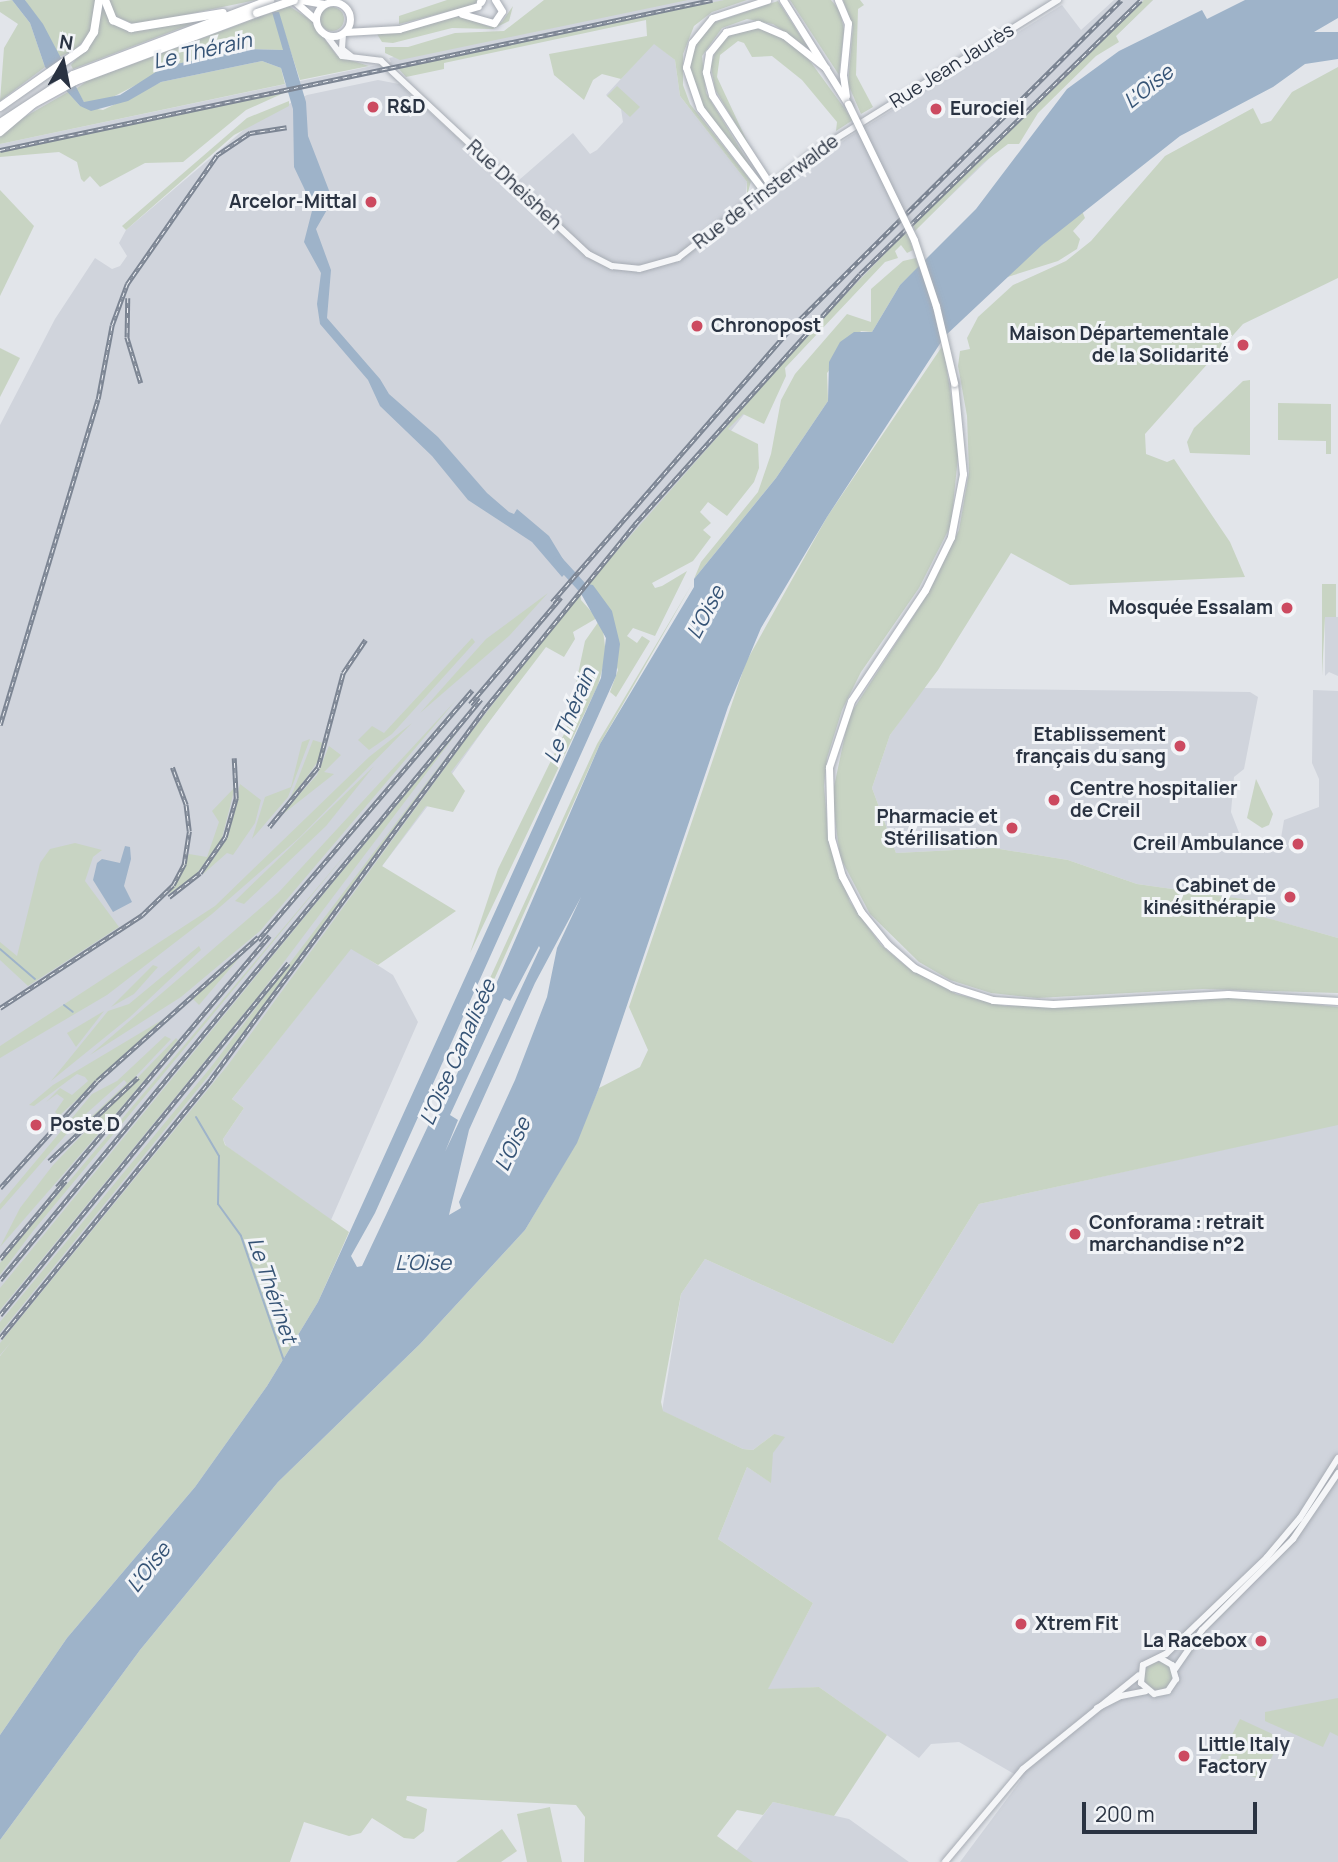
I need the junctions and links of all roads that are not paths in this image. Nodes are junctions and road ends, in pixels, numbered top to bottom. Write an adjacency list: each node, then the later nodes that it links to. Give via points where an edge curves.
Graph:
1 (99, 0): 27 (main road, via 93,36 71,59)
2 (105, 0): 14 (main road, via 113,20 131,28)
3 (270, 0): 13 (main road)
4 (294, 0): 13 (main road, bridge); 17 (main road)
5 (301, 0): 12 (main road)
6 (495, 0): 18 (main road, via 502,9 499,20 489,24)
7 (767, 0): 32 (main road, via 712,18 692,43 686,67 700,108)
8 (783, 0): 23 (main road)
9 (838, 0): 26 (main road, via 848,23 843,75)
10 (1058, 0): 28 (street, Rue Jean Jaurès)
11 (481, 2): 15 (main road); 18 (main road)
12 (325, 4): 16 (main road, via 340,4); 17 (main road)
13 (254, 10): 14 (main road); 24 (main road)
14 (240, 11): 24 (main road)
15 (455, 13): 18 (main road); 19 (main road)
16 (350, 17): 19 (main road, via 359,25); 20 (main road)
17 (315, 19): 21 (main road)
18 (479, 19)
19 (383, 31): 20 (main road)
20 (344, 33): 21 (main road); 22 (street, via 342,49)
21 (326, 35): 22 (street, Rue Dheisheh, via 340,55)
22 (357, 57): 33 (street, Rue Dheisheh, via 378,58 587,254 619,268)
23 (826, 68): 26 (main road); 31 (main road, via 781,33 758,24 726,32 709,53 706,72 712,95)
24 (84, 73): 25 (main road)
25 (50, 91): 29 (main road); 30 (main road)
26 (848, 104): 34 (main road, bridge, via 914,240 936,306 954,383 963,467 951,537 925,590 848,709 829,767 831,838 842,876 861,912 915,968 952,988 988,999 1045,1004 1236,994)
27 (0, 107)
28 (881, 110): 31 (street, Rue de Finsterwalde)
29 (0, 123)
30 (0, 132)
31 (771, 186): 32 (street, Rue de Finsterwalde)
32 (764, 191): 33 (street, Rue de Finsterwalde, via 678,258)
33 (647, 268)
34 (1338, 1001)
35 (1338, 1458): 37 (street, via 1279,1544)
36 (1338, 1473): 38 (street, via 1293,1539 1202,1630)
37 (1160, 1658): 38 (street); 39 (street, via 1148,1660)
38 (1175, 1669): 40 (street, via 1176,1681 1169,1690 1160,1695)
39 (1139, 1675): 40 (street); 41 (street)
40 (1147, 1692): 41 (street, via 1121,1696)
41 (1089, 1713): 42 (street, via 1012,1779)
42 (954, 1851): 43 (street); 44 (street)
43 (945, 1862)
44 (953, 1862)

